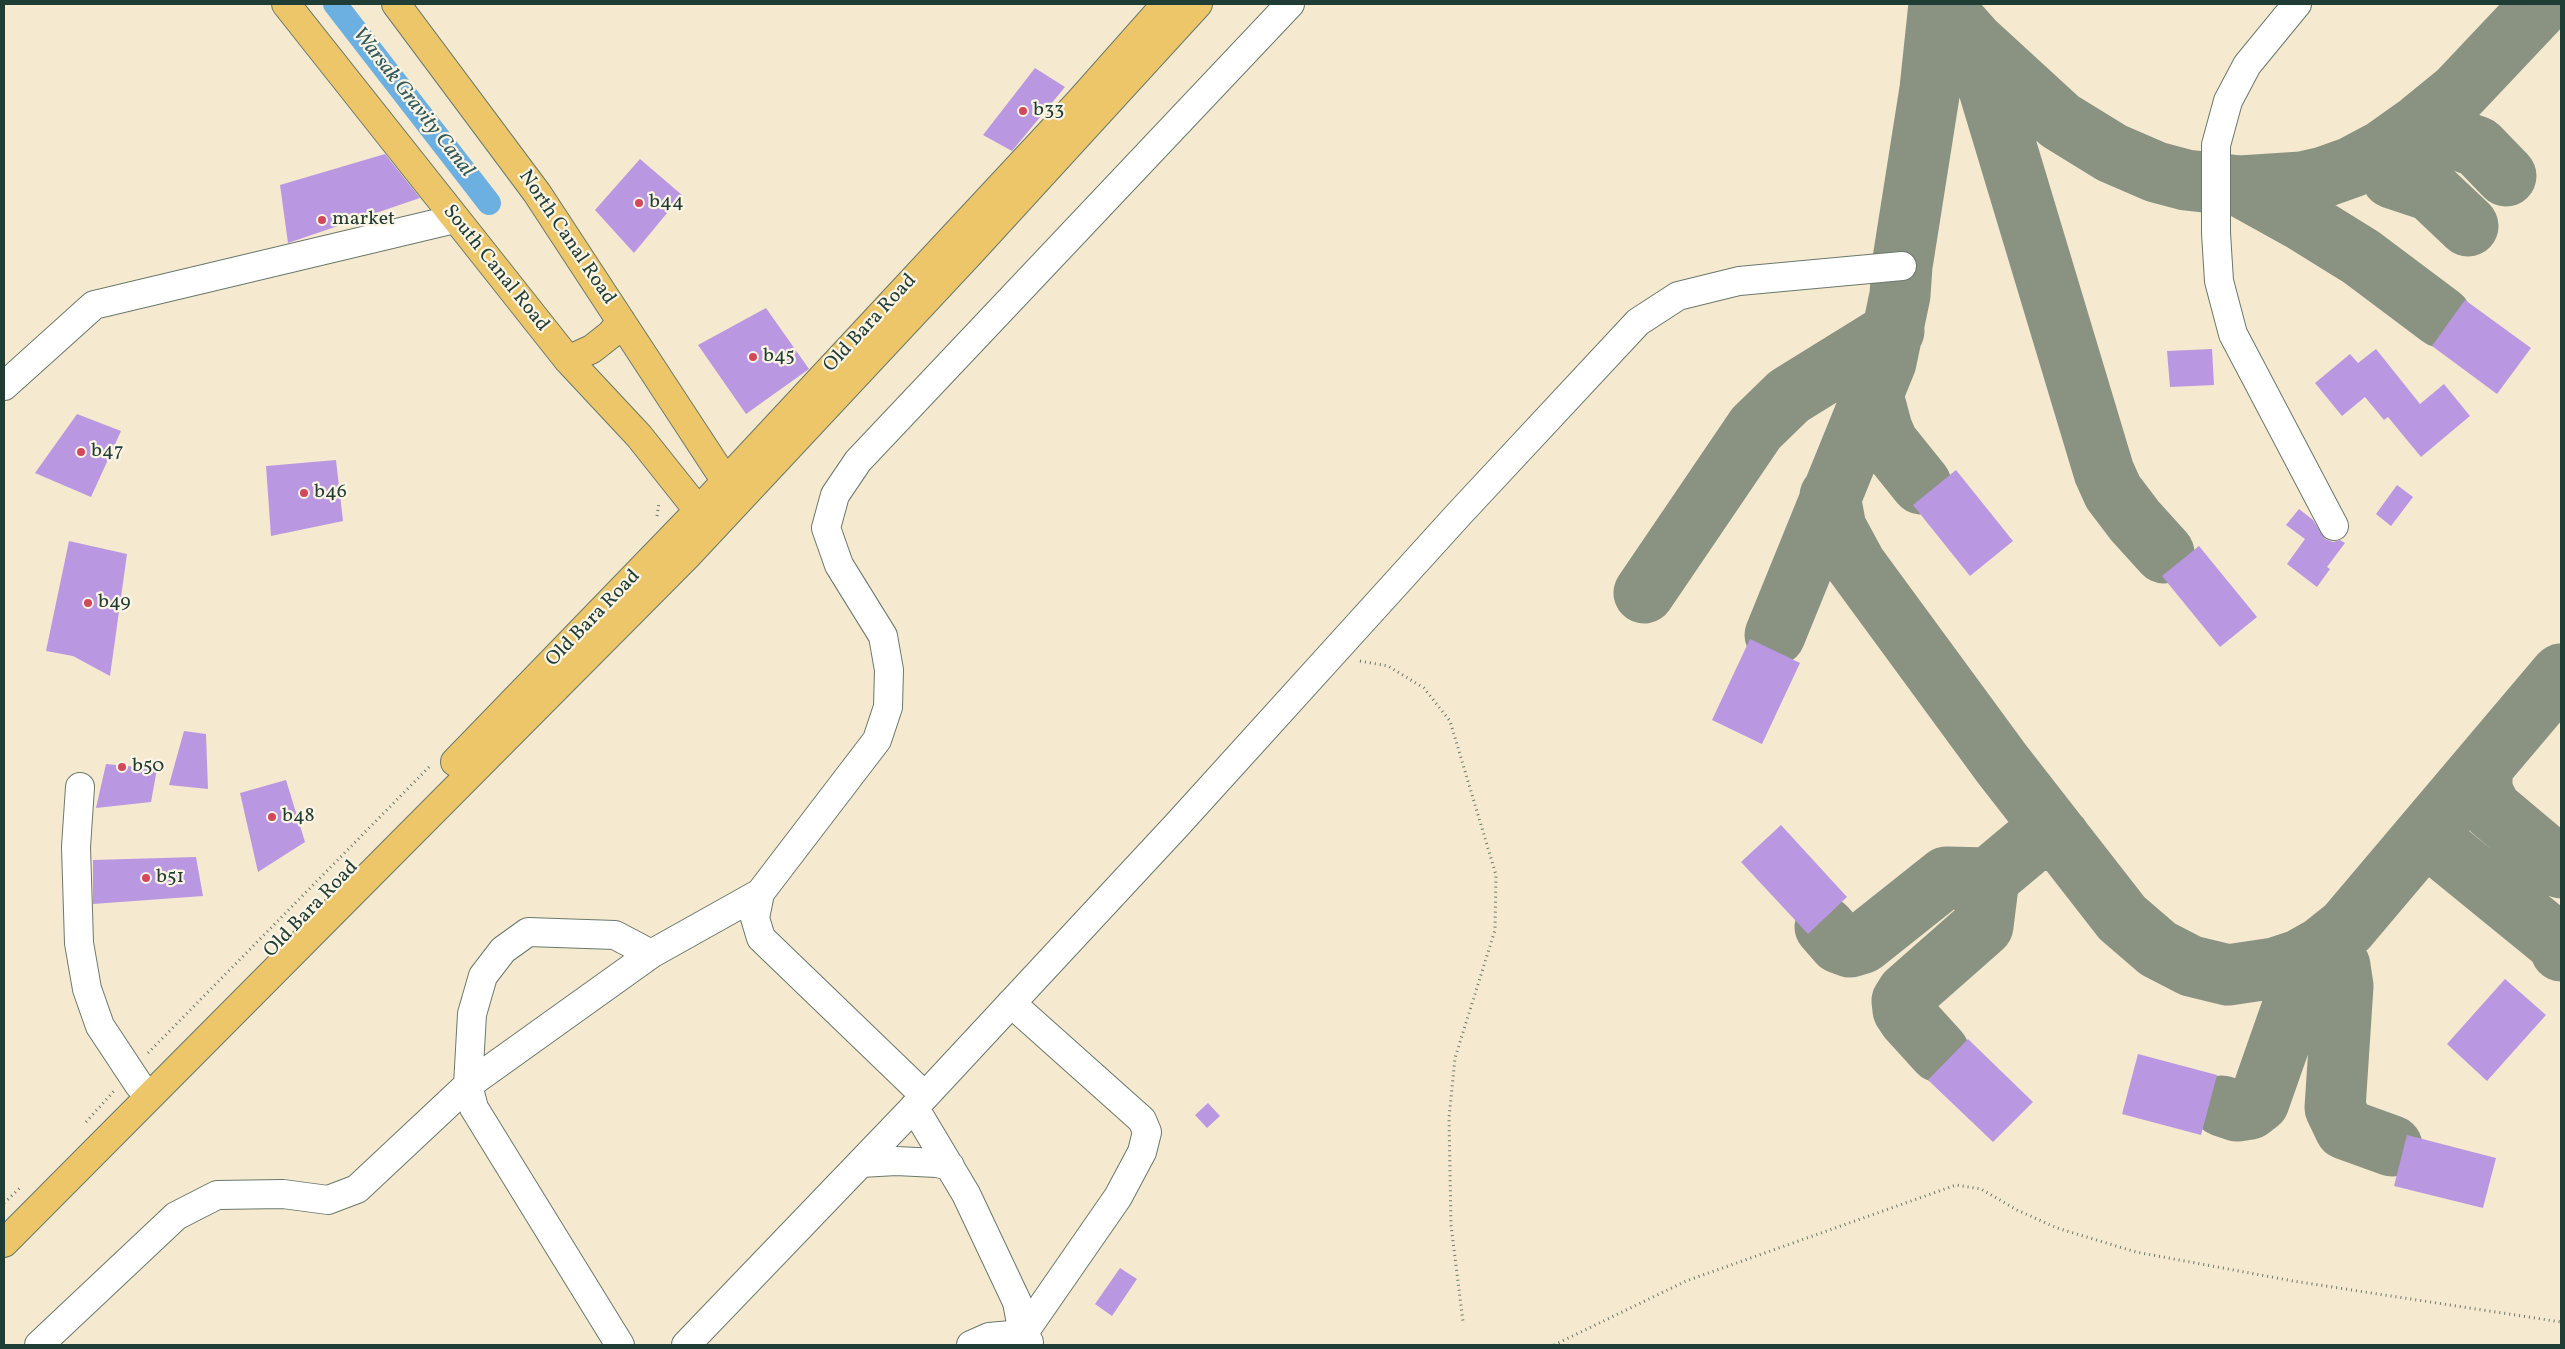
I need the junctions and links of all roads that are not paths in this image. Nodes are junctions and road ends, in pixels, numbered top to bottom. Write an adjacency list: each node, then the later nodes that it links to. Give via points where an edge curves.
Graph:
1 (286, 4): 8 (main road, South Canal Road)
2 (396, 4): 10 (main road, North Canal Road, via 537,193)
3 (1166, 4): 7 (main road, Old Bara Road)
4 (1198, 4): 7 (main road)
5 (1290, 4): 17 (street, via 858,461 835,495 826,528 839,565 883,636 889,670 888,708 877,740)
6 (2297, 4): 15 (street, via 2247,65 2226,110 2216,145 2219,281 2233,334)
7 (1086, 109): 13 (main road, Old Bara Road)
8 (455, 219): 11 (main road, South Canal Road); 12 (street, via 94,306)
9 (1902, 266): 19 (street, via 1739,282 1678,296 1638,322)
10 (621, 321): 11 (main road, via 592,349); 13 (main road, North Canal Road)
11 (568, 360): 14 (main road, South Canal Road, via 665,467)
12 (4, 386)
13 (730, 493): 14 (main road, Old Bara Road)
14 (706, 519): 20 (main road, Old Bara Road, via 194,1032); 25 (main road)
15 (2334, 526)
16 (80, 787): 20 (street, via 76,847 79,944 100,1026)
17 (760, 893): 18 (street); 22 (street, via 755,918 761,938)
18 (651, 954): 21 (street); 21 (street, via 616,935 528,932 503,950 482,976 472,1014)
19 (1012, 1002): 22 (street); 26 (street, via 1142,1120 1147,1132 1142,1152 1118,1197)
20 (130, 1085): 25 (main road, Old Bara Road)
21 (468, 1085): 27 (street, via 357,1189 328,1200 284,1194 217,1195 176,1216); 28 (street, via 474,1108)
22 (920, 1102): 23 (street); 24 (street)
23 (861, 1163): 24 (street, via 896,1161); 29 (street)
24 (950, 1166): 26 (street, via 1017,1302)
25 (6, 1229)
26 (1027, 1340): 30 (street, via 989,1337)
27 (39, 1345)
28 (620, 1345)
29 (686, 1345)
30 (971, 1345)

